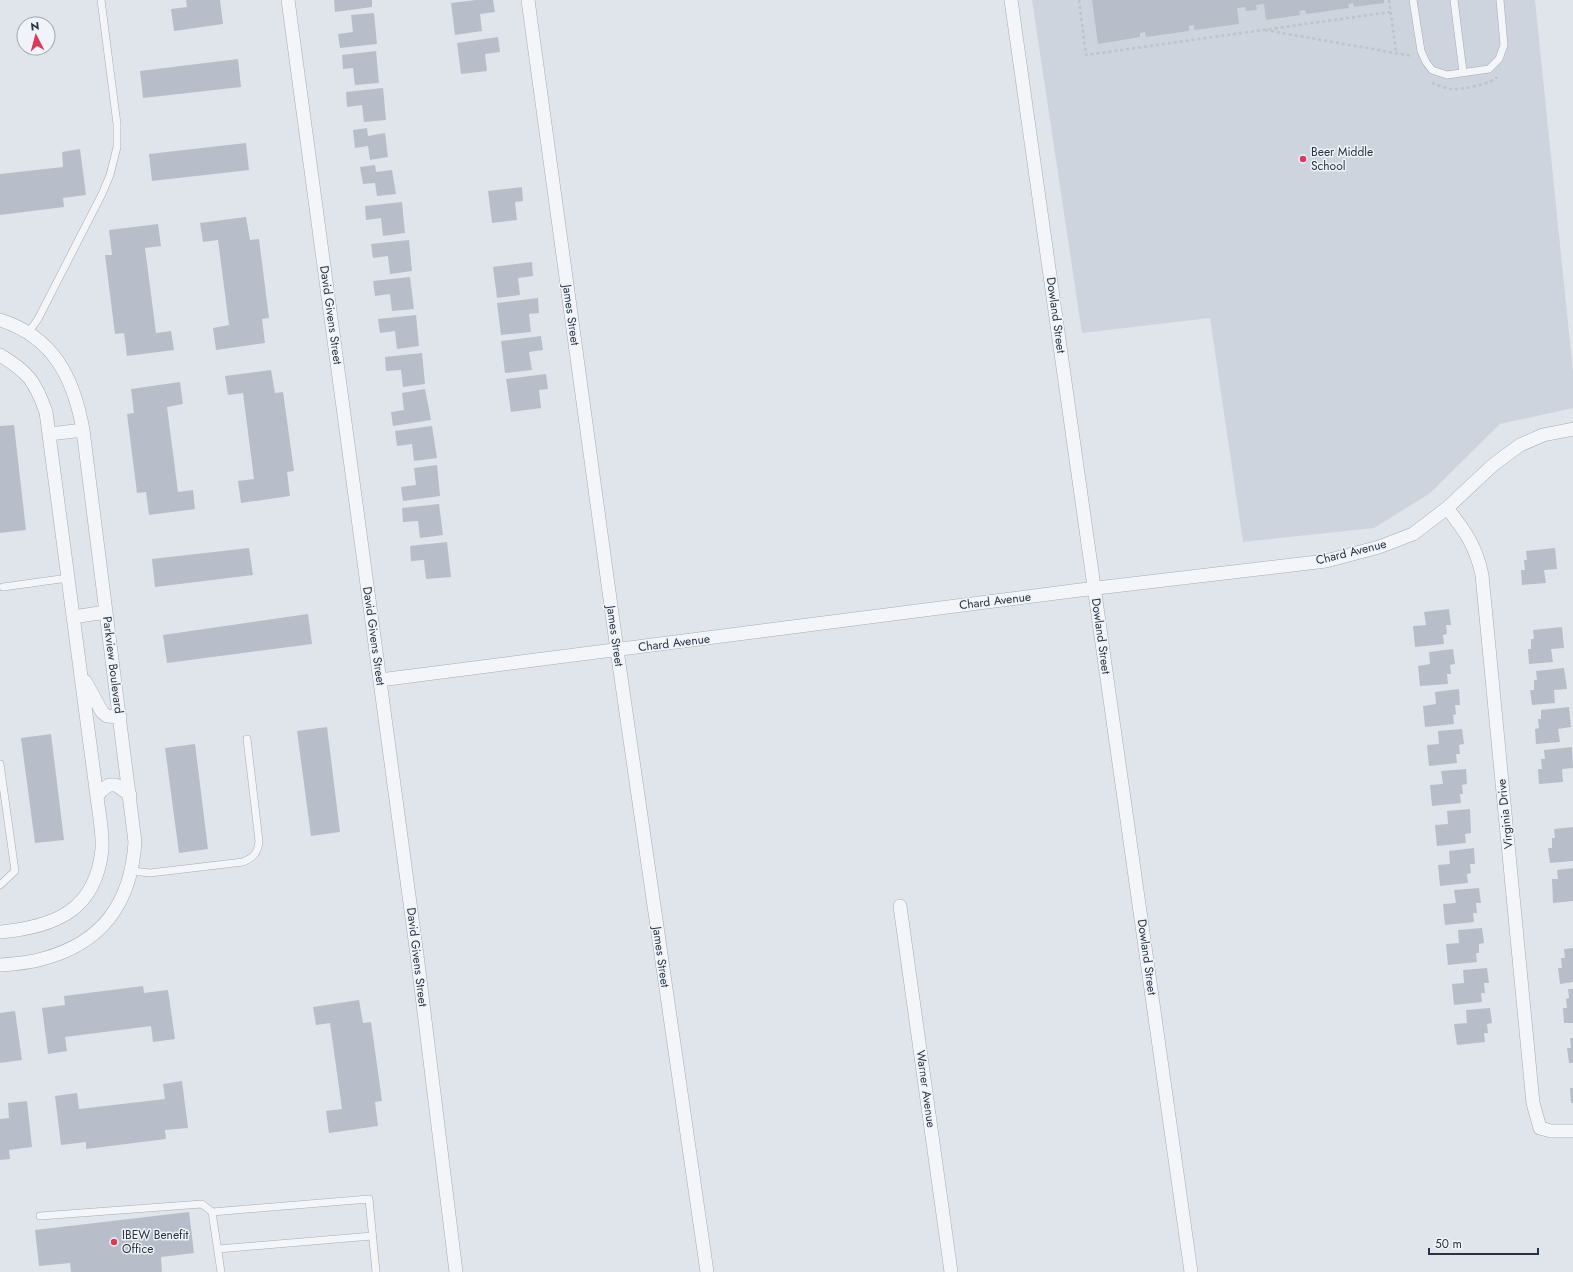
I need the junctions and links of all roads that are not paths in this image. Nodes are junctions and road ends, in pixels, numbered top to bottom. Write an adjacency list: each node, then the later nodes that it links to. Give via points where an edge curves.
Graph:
1 (101, 0): 10 (lane, via 118,147 102,194 38,319)
2 (288, 0): 23 (street, David Givens Street)
3 (528, 0): 21 (street, James Street)
4 (1011, 0): 18 (street, Dowland Street)
5 (1413, 0): 8 (lane, via 1421,51 1426,62 1432,70 1446,75)
6 (1454, 0): 8 (lane)
7 (1500, 0): 8 (lane, via 1504,45 1499,59 1489,69)
8 (1463, 72)
9 (0, 320): 10 (street, Parkview Boulevard)
10 (28, 333): 13 (street, Parkview Boulevard, via 40,341 62,367 74,390)
11 (0, 355): 14 (street, via 28,375 40,392)
12 (1573, 429): 15 (street, Chard Avenue, via 1543,435 1520,445 1493,465)
13 (83, 430): 14 (street); 19 (street, Parkview Boulevard)
14 (50, 434): 16 (street)
15 (1447, 508): 18 (street, Chard Avenue, via 1413,534 1379,547 1326,561); 34 (street, Virginia Drive, via 1472,541 1482,575 1533,1103 1540,1128 1551,1132)
16 (68, 578): 17 (lane); 20 (street)
17 (3, 587)
18 (1094, 588): 21 (street, Chard Avenue); 44 (street, Dowland Street)
19 (106, 612): 20 (street); 24 (street, Parkview Boulevard)
20 (73, 617): 22 (street)
21 (617, 650): 23 (street, Chard Avenue); 42 (street, James Street)
22 (81, 672): 24 (street, via 102,712 107,716); 28 (street)
23 (380, 680): 41 (street, David Givens Street)
24 (120, 717): 27 (street, Parkview Boulevard)
25 (247, 739): 29 (lane, via 259,841 258,850 253,858 243,862 150,873)
26 (0, 764): 30 (lane, via 14,871)
27 (130, 795): 28 (street, via 116,785 109,785); 29 (street, Parkview Boulevard, via 135,836)
28 (97, 797): 32 (street, via 102,849 95,877 84,897 55,921 39,927)
29 (132, 870): 33 (street, Parkview Boulevard, via 126,891 116,909 86,940 46,958)
30 (0, 885)
31 (900, 906): 43 (street, Warner Avenue)
32 (0, 932)
33 (0, 965)
34 (1573, 1131)
35 (212, 1212): 36 (lane, via 202,1204); 37 (lane, via 369,1199); 38 (lane)
36 (40, 1216)
37 (372, 1236): 38 (lane); 40 (lane)
38 (218, 1249): 39 (lane)
39 (221, 1272)
40 (376, 1272)
41 (456, 1272)
42 (707, 1272)
43 (951, 1272)
44 (1191, 1272)

